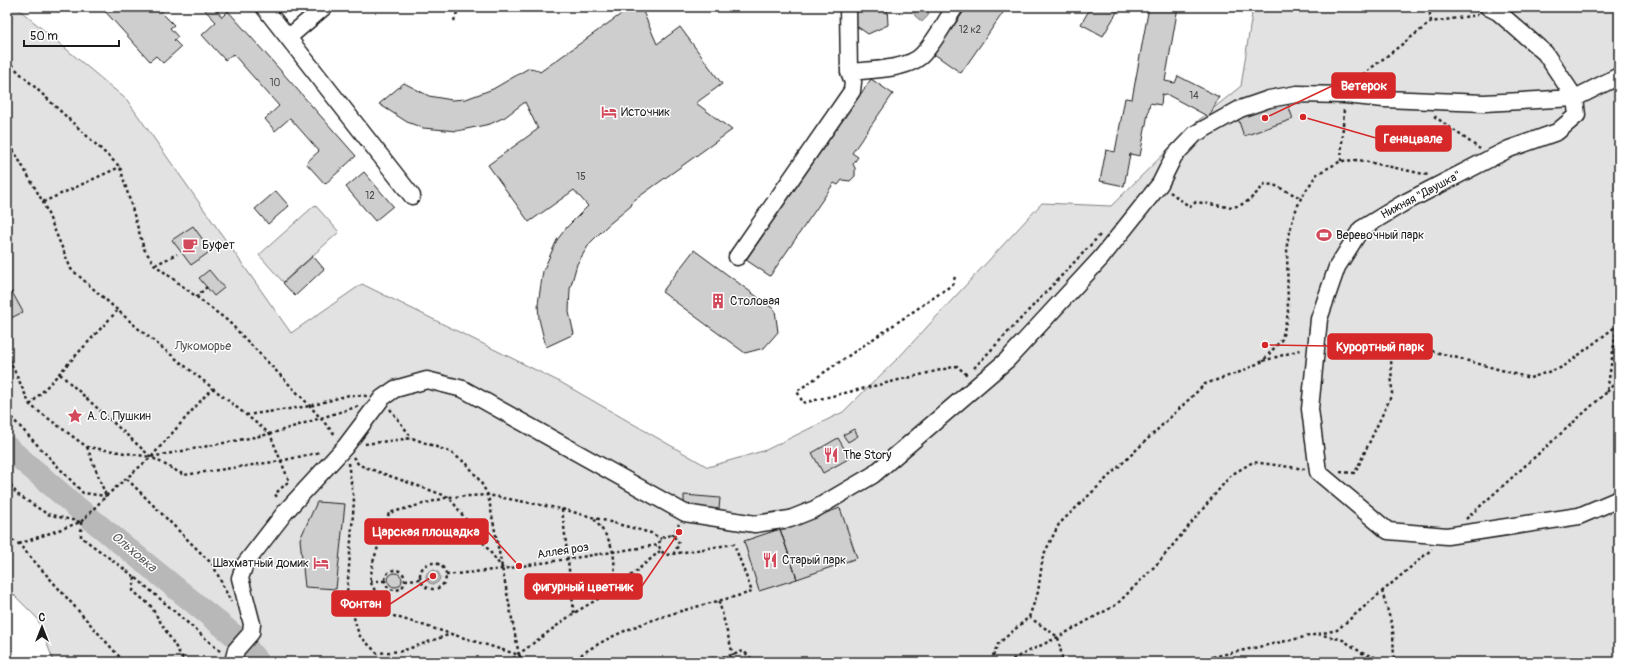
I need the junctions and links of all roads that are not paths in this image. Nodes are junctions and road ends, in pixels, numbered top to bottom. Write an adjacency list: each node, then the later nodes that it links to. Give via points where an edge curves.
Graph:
1 (264, 7): 6 (lane)
2 (324, 7): 6 (lane)
3 (848, 7): 7 (lane)
4 (955, 7): 7 (lane, via 923,54 912,61 888,68)
5 (1488, 7): 9 (lane, via 1498,12 1545,53)
6 (288, 37): 10 (lane)
7 (848, 72): 11 (lane, via 853,82 852,92)
8 (1619, 76): 9 (lane)
9 (1575, 98): 12 (lane, Нижняя "Двушка", via 1577,115 1557,132 1509,149 1402,204 1361,229 1337,267 1319,319 1310,409 1318,472 1388,531 1447,536 1579,516); 13 (lane, via 1484,103 1298,94 1269,99 1240,109 1195,134 1174,156 1160,184 1101,258 1007,360 873,475 815,509 790,519 754,524 685,513 463,389 427,380 395,389 382,398 345,447 286,511 245,564 240,578 252,624 251,633)
10 (412, 196)
11 (737, 257)
12 (1619, 499)
13 (234, 656)

